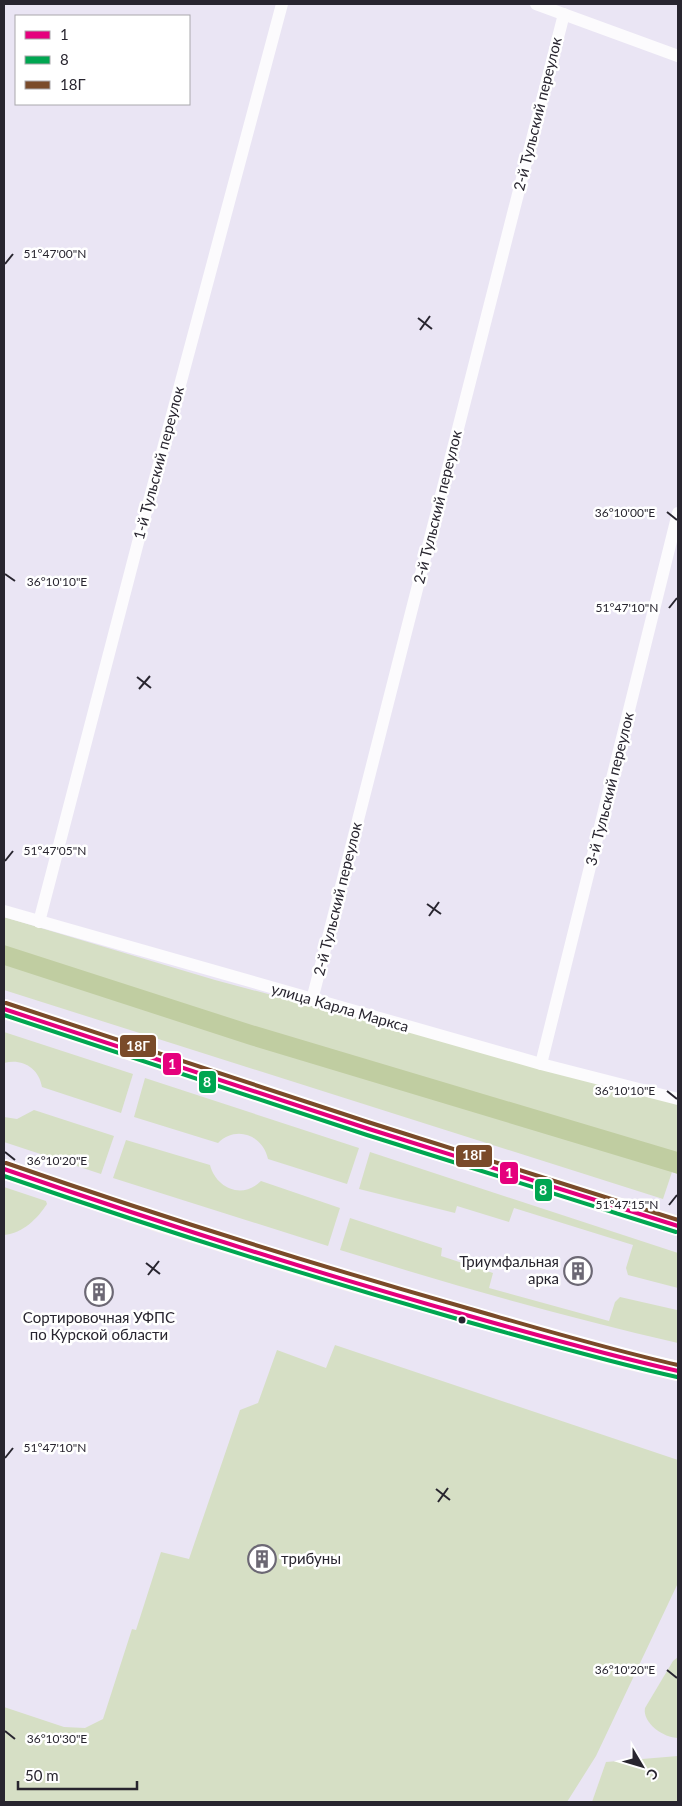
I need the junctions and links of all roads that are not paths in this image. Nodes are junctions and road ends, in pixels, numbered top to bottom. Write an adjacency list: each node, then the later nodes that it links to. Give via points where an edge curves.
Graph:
1 (282, 4): 7 (street, 1-й Тульский переулок)
2 (536, 4): 3 (street)
3 (564, 14): 4 (street); 8 (street, 2-й Тульский переулок)
4 (678, 56)
5 (678, 513): 10 (street, 3-й Тульский переулок)
6 (4, 911): 7 (street, улица Карла Маркса)
7 (39, 922): 8 (street, улица Карла Маркса)
8 (312, 1000): 10 (street, улица Карла Маркса)
9 (4, 1009): 13 (main road)
10 (541, 1064): 11 (street, улица Карла Маркса)
11 (678, 1099)
12 (4, 1169): 14 (main road, via 332,1277 616,1357)
13 (678, 1226)
14 (678, 1371)

